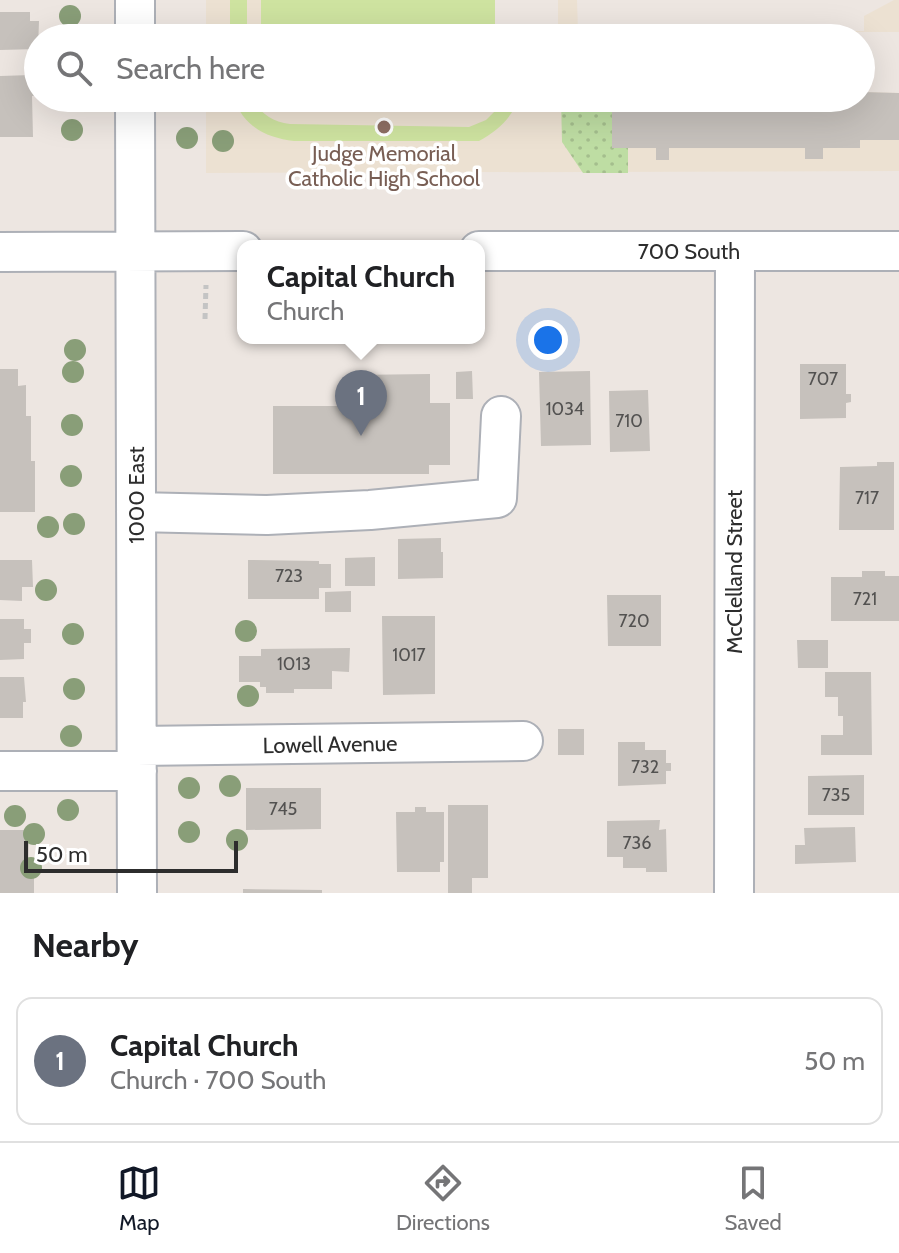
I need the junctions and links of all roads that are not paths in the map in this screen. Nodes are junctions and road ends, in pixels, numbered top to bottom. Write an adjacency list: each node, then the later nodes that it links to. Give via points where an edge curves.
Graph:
1 (135, 0): 2 (street)
2 (135, 24)
3 (135, 112): 4 (street, 1000 East)
4 (136, 251): 5 (street); 9 (street); 11 (street, 1000 East)
5 (237, 251)
6 (485, 251): 7 (street, 700 South)
7 (735, 251): 8 (street, 700 South); 16 (street, McClelland Street)
8 (899, 251)
9 (0, 252)
10 (501, 416): 11 (street, via 497,498 267,515)
11 (136, 512): 13 (street, 1000 East)
12 (523, 741): 13 (street, Lowell Avenue)
13 (137, 758): 14 (street, Lowell Avenue); 15 (street, 1000 East)
14 (0, 771)
15 (137, 893)
16 (734, 893)

